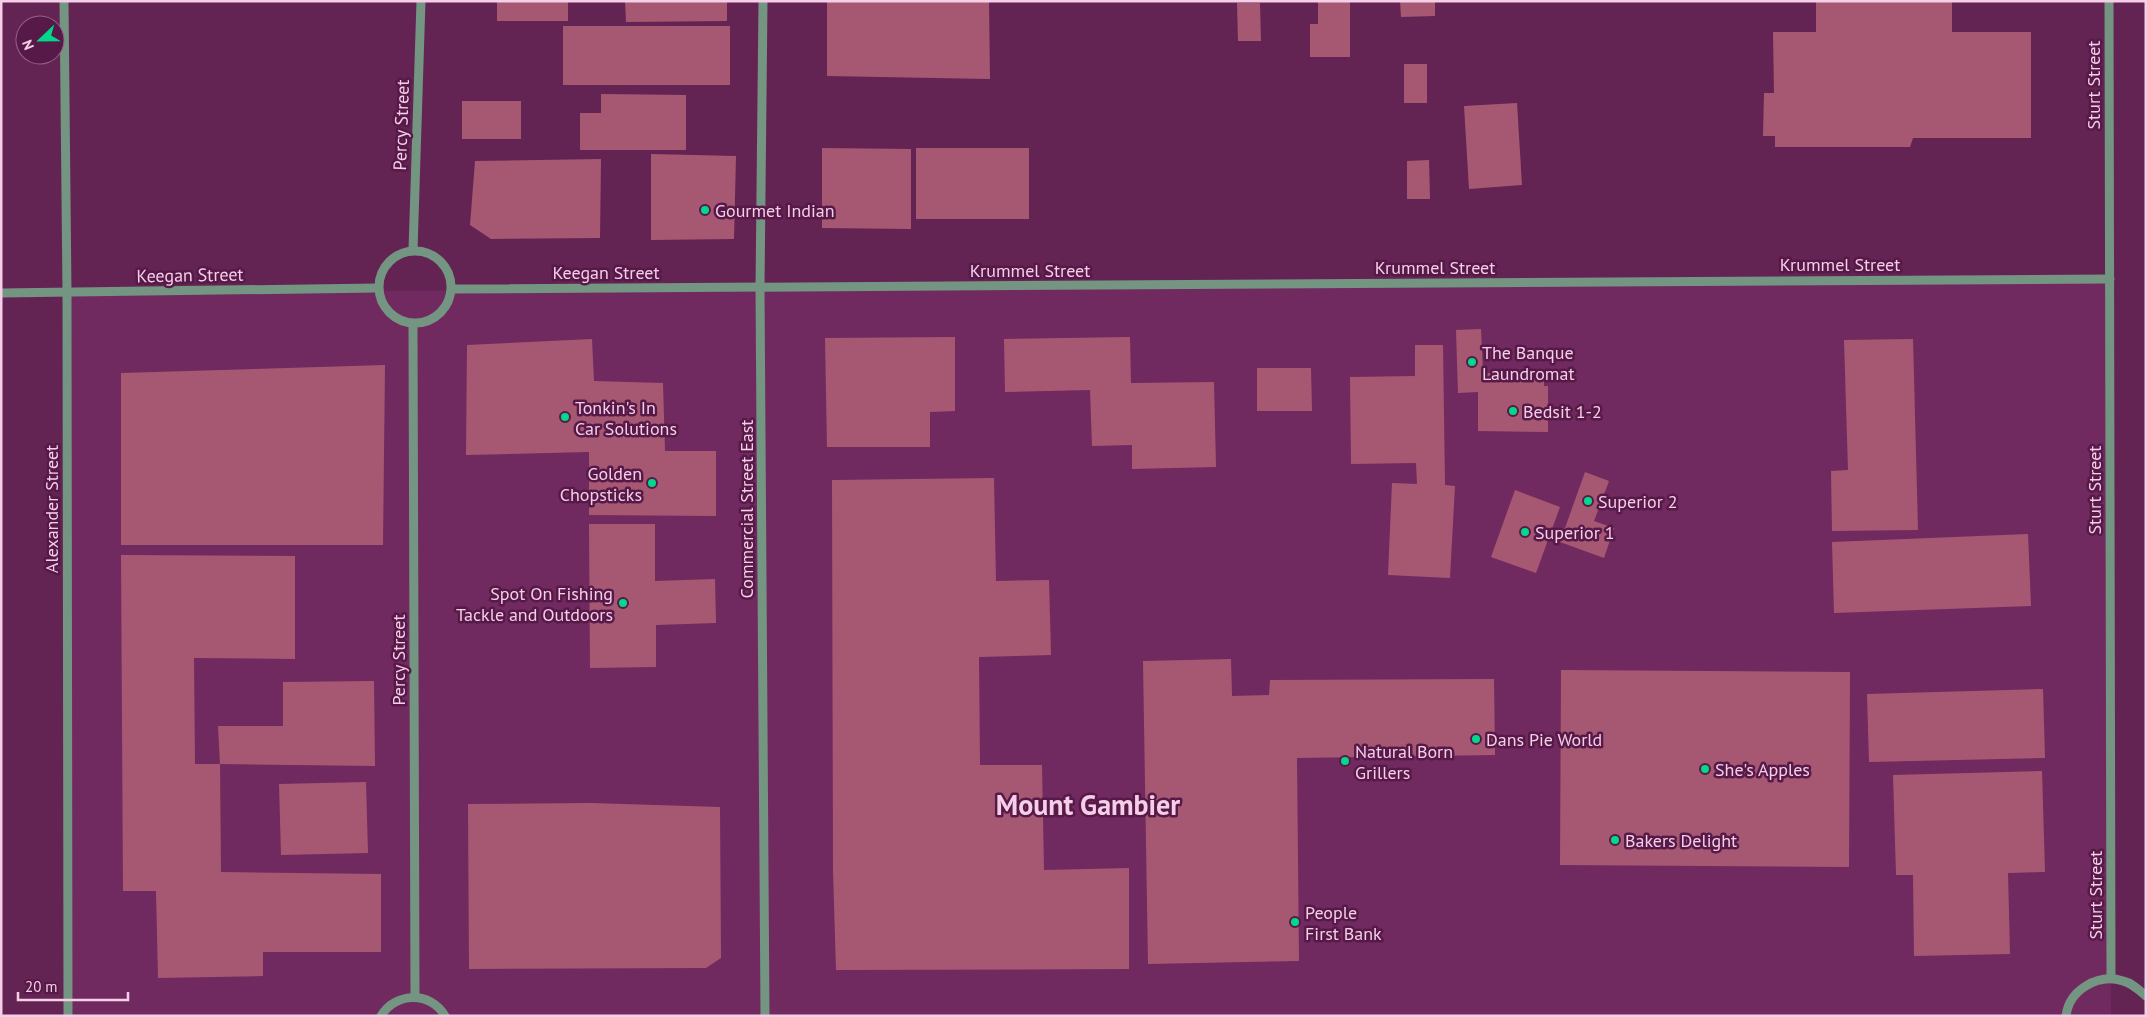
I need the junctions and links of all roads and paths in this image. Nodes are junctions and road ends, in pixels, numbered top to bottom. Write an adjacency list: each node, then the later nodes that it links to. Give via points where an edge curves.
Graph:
1 (64, 1): 11 (street, Alexander Street)
2 (421, 1): 5 (street, Percy Street)
3 (763, 1): 8 (street, Commercial Street East)
4 (2109, 1): 6 (street, Sturt Street)
5 (413, 250): 7 (street, via 390,260 382,270); 9 (street, via 426,252 441,262 450,277)
6 (2110, 278): 8 (street, Krummel Street); 13 (street, Sturt Street)
7 (378, 288): 11 (street, Keegan Street); 12 (street, via 383,306 392,316)
8 (760, 288): 9 (street, Keegan Street); 19 (street, Commercial Street East)
9 (452, 289): 12 (street, via 449,300 435,318)
10 (1, 293): 11 (street, Keegan Street)
11 (67, 294): 16 (street, Alexander Street)
12 (413, 324): 15 (street, Percy Street)
13 (2110, 978): 14 (street, via 2124,981); 20 (street, via 2083,988 2072,999)
14 (2146, 996)
15 (415, 997): 17 (street, via 393,1003); 18 (street, via 436,1005)
16 (68, 1016)
17 (381, 1016)
18 (445, 1016)
19 (766, 1016)
20 (2066, 1016)

